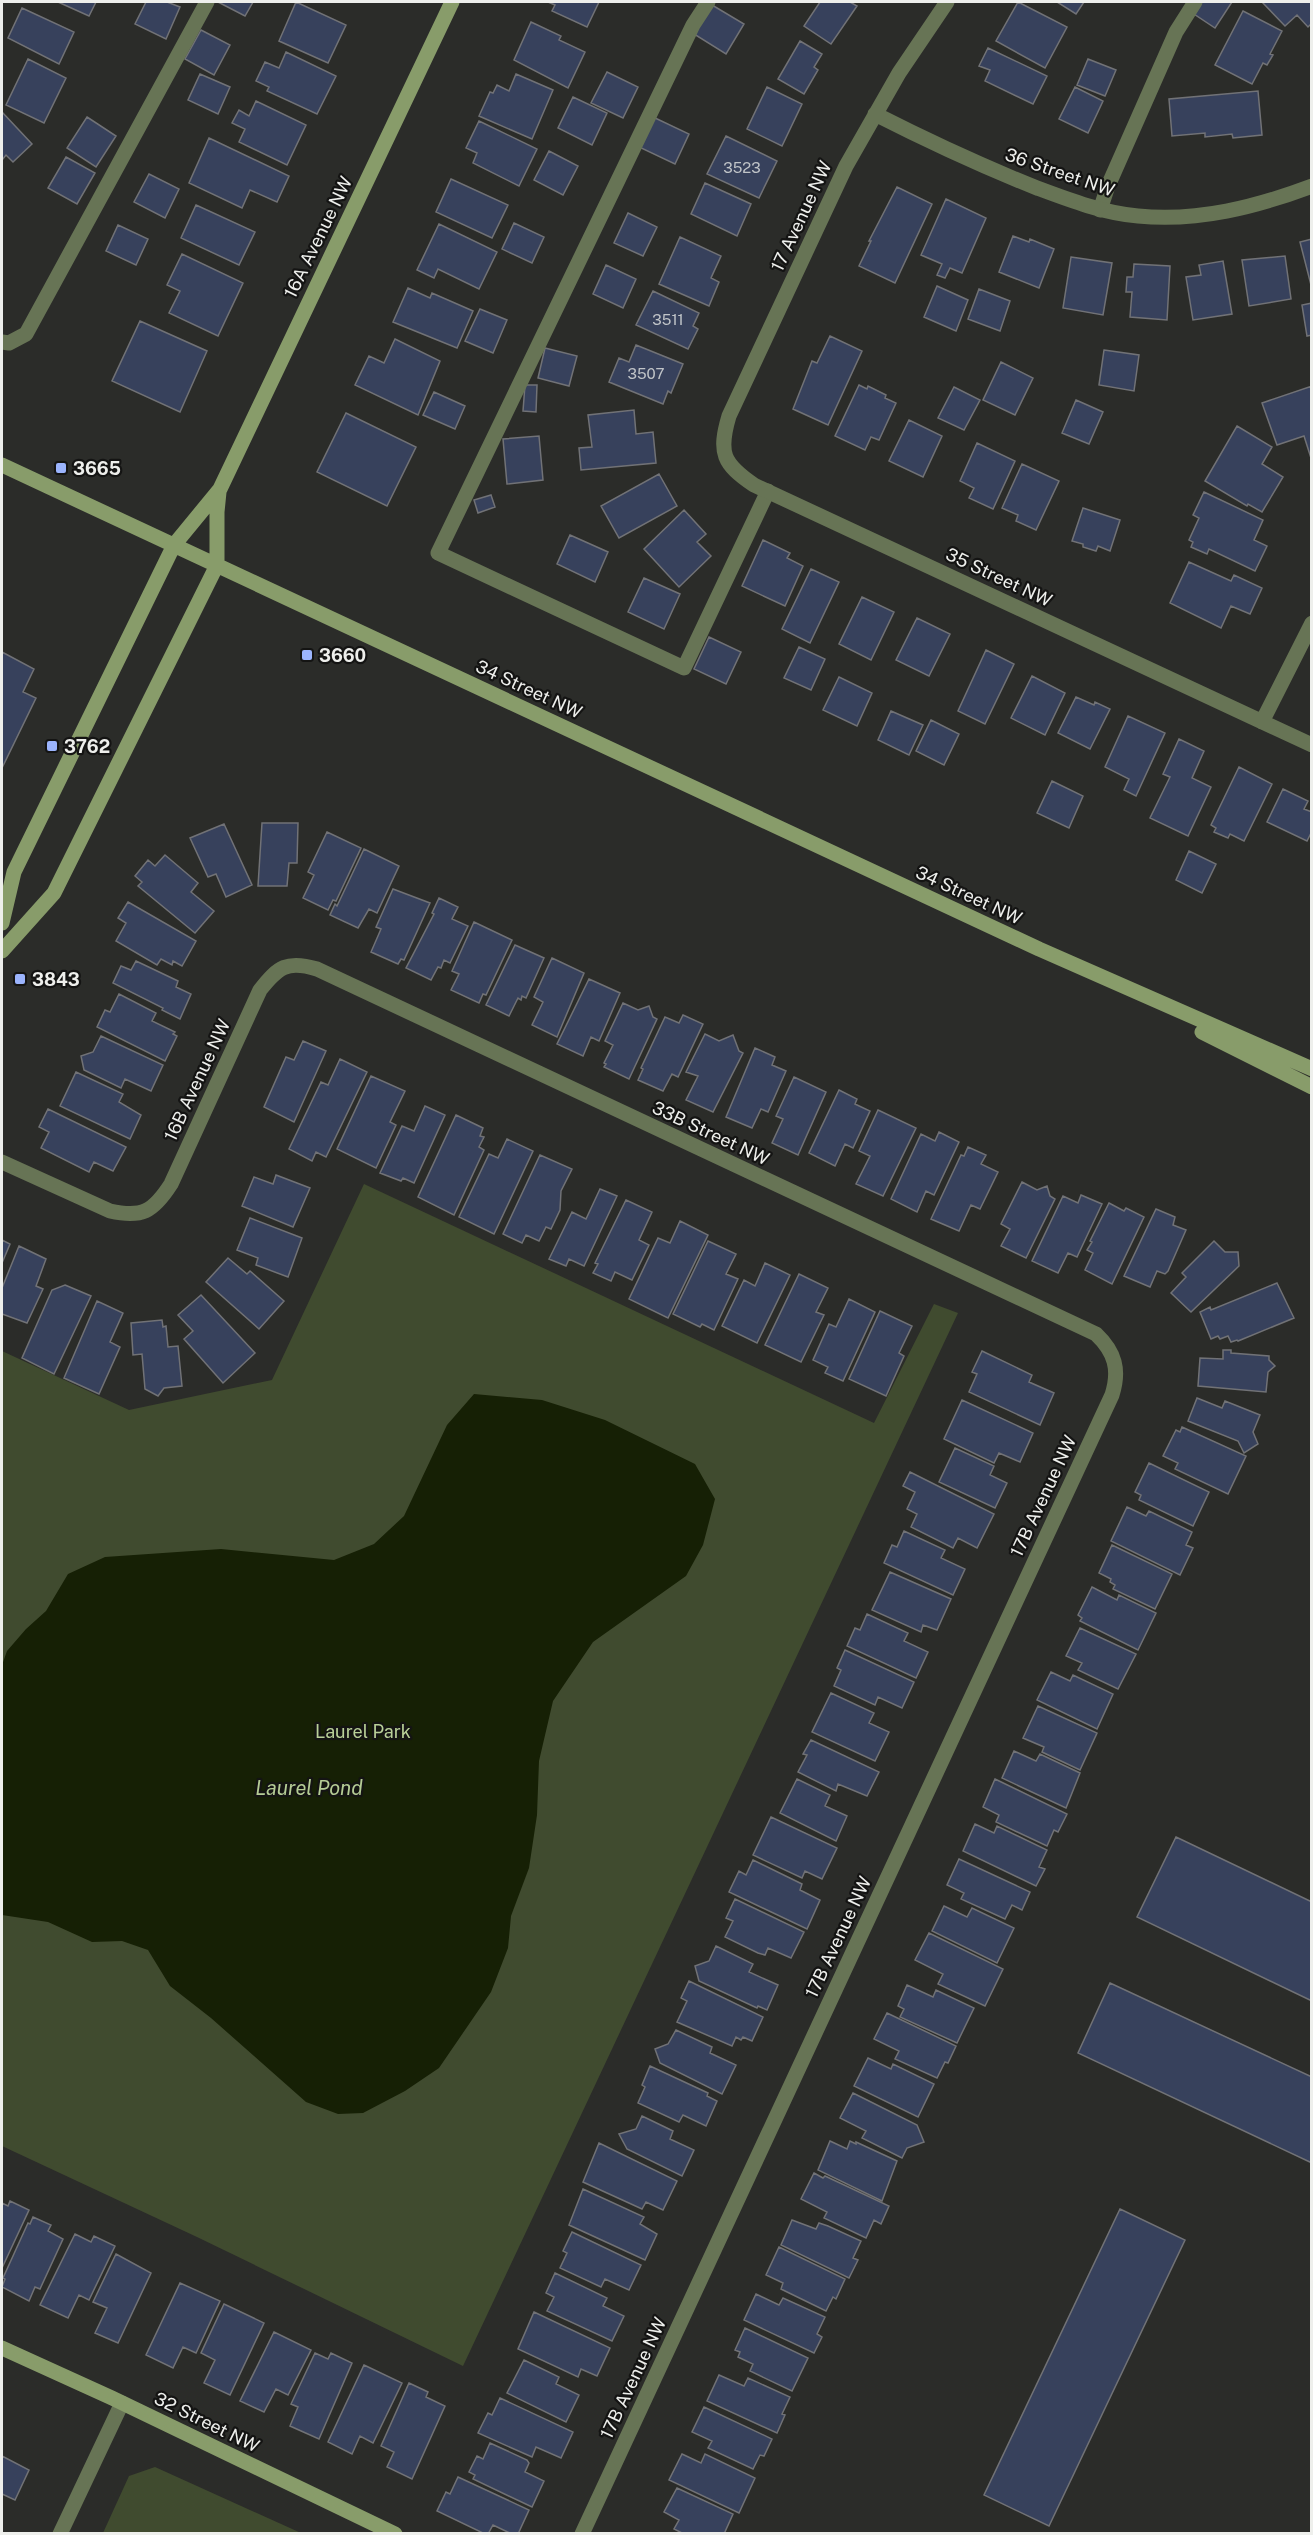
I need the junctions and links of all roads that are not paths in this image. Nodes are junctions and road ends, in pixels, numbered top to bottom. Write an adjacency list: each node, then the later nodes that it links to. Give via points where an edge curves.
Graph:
1 (207, 2): 9 (street, via 26,334 9,343)
2 (452, 2): 12 (street, 16A Avenue NW)
3 (708, 2): 13 (street, via 693,25 438,553 684,668)
4 (947, 2): 6 (street, 17 Avenue NW)
5 (1195, 2): 8 (street, via 1176,32)
6 (875, 114): 8 (street, 36 Street NW, via 950,152); 10 (street, 17 Avenue NW, via 846,166 729,416 723,449)
7 (1311, 186): 8 (street, 36 Street NW, via 1264,204 1228,212 1181,217)
8 (1100, 210)
9 (2, 342)
10 (726, 460): 13 (street, 35 Street NW, via 743,478)
11 (2, 465): 14 (street, 34 Street NW)
12 (220, 489): 14 (street, 16A Avenue NW); 15 (street, 16A Avenue NW)
13 (768, 491): 17 (street, 35 Street NW)
14 (174, 545): 15 (street, 34 Street NW); 19 (street, 16A Avenue NW, via 14,872)
15 (217, 565): 20 (street, 34 Street NW); 21 (street, 16A Avenue NW, via 54,893)
16 (1311, 623): 17 (street)
17 (1262, 722): 18 (street, 35 Street NW)
18 (1311, 745)
19 (2, 923)
20 (1039, 949): 23 (street, 34 Street NW); 24 (street, 34 Street NW)
21 (2, 951)
22 (284, 966): 25 (street, 16B Avenue NW, via 260,990 171,1184 161,1200 147,1211 128,1215 110,1211); 26 (street, 33B Street NW, via 300,964 327,974 1096,1334)
23 (1311, 1069)
24 (1311, 1087)
25 (2, 1162)
26 (1112, 1354): 31 (street, 17B Avenue NW, via 1117,1369 1112,1395)
27 (2, 2348): 28 (street, 32 Street NW)
28 (122, 2403): 29 (street); 30 (street, 32 Street NW)
29 (60, 2534)
30 (396, 2534)
31 (582, 2534)

